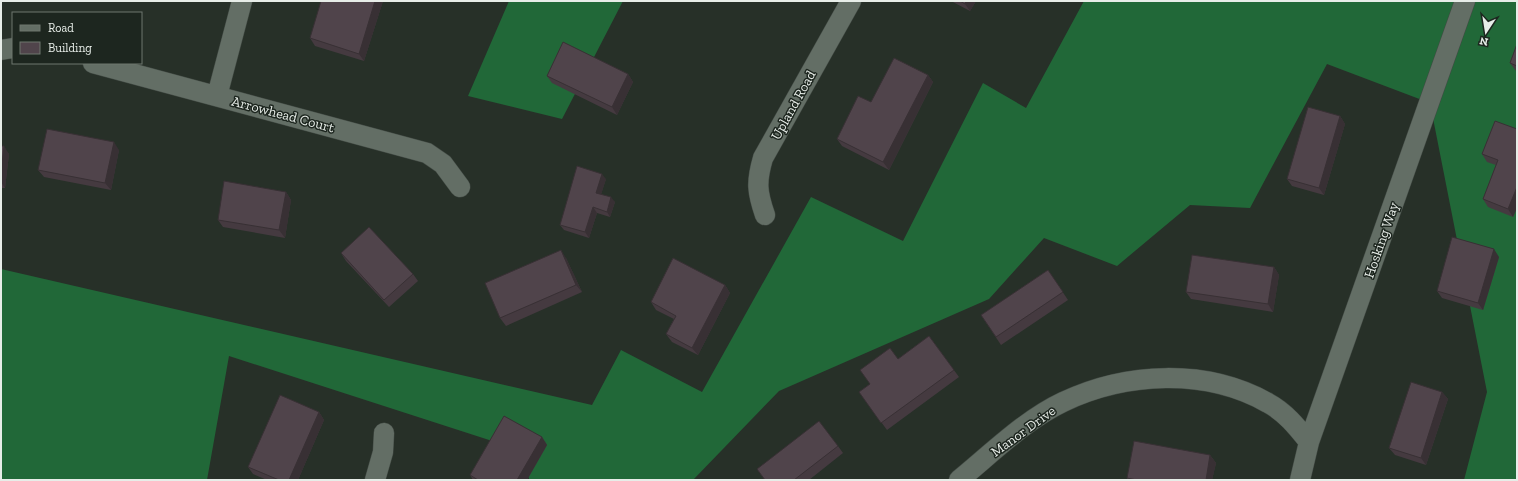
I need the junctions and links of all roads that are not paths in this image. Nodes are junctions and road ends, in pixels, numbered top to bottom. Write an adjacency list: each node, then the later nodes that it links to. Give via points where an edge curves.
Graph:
1 (242, 1): 7 (street)
2 (851, 1): 9 (street, Upland Road, via 763,158 758,174 758,195)
3 (1466, 1): 11 (street, Hosking Way)
4 (12, 48): 5 (street)
5 (1, 50)
6 (97, 64): 7 (street, Arrowhead Court)
7 (217, 96): 8 (street, Arrowhead Court, via 427,154 443,164)
8 (460, 187)
9 (765, 215)
10 (384, 433): 12 (street, via 383,452)
11 (1309, 442): 13 (street, Manor Drive, via 1292,421 1269,403 1246,392 1213,383 1173,378 1132,380 1097,388 1063,402 1031,421); 14 (street, Hosking Way)
12 (375, 480)
13 (959, 480)
14 (1300, 480)

